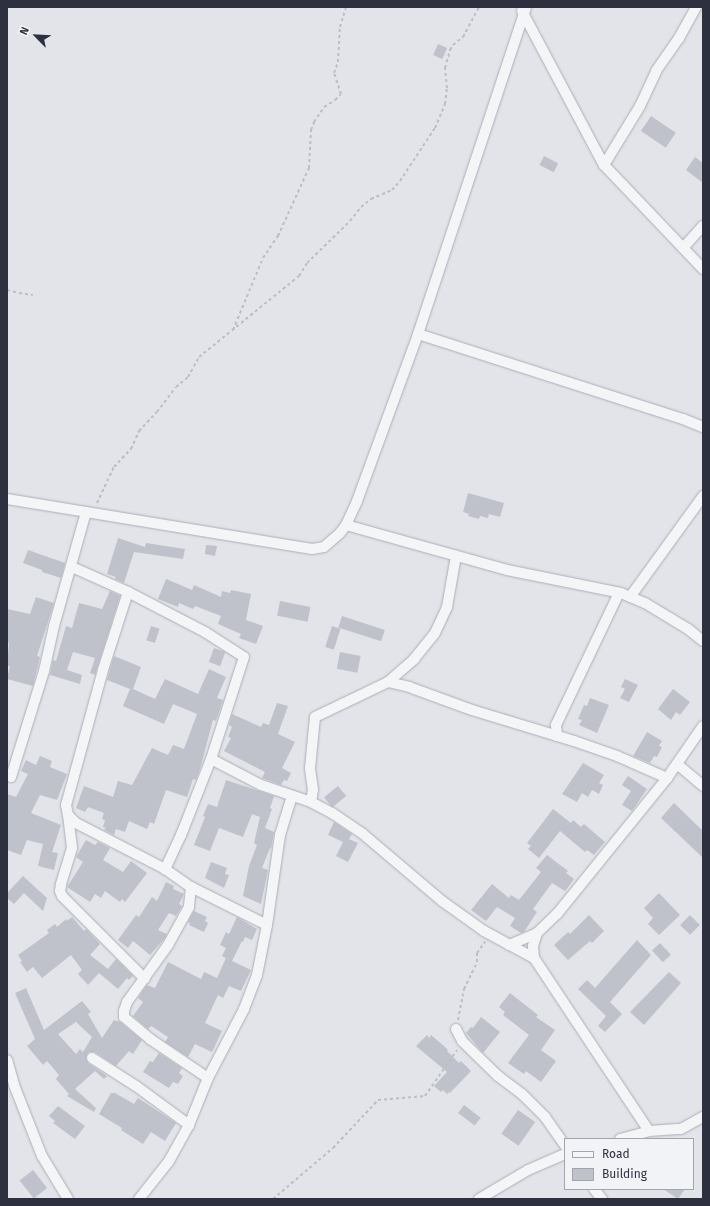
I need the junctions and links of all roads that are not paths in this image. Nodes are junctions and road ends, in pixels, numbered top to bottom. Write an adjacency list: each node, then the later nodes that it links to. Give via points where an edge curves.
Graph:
1 (696, 7): 3 (street, via 679,38 656,71 640,106)
2 (523, 9): 3 (street); 7 (street)
3 (604, 165): 5 (street)
4 (703, 226): 5 (street)
5 (683, 248): 6 (street)
6 (703, 269)
7 (418, 334): 8 (street); 12 (street)
8 (703, 427)
9 (703, 496): 17 (street)
10 (7, 499): 11 (street)
11 (86, 512): 12 (street, via 312,549 324,547); 14 (street)
12 (346, 525): 13 (street)
13 (456, 556): 16 (street, via 507,570); 19 (street, via 447,607 435,633 414,659)
14 (72, 567): 15 (street); 24 (street)
15 (128, 592): 22 (street, via 205,632 244,657); 29 (street, via 103,670 66,805)
16 (618, 593): 17 (street); 21 (street, via 556,725)
17 (630, 597): 18 (street, via 645,603)
18 (703, 641)
19 (388, 682): 21 (street); 28 (street, via 315,717 310,768 313,790)
20 (703, 726): 23 (street)
21 (557, 736): 25 (street, via 617,756)
22 (211, 759): 27 (street, via 261,785); 30 (street)
23 (677, 764): 25 (street); 26 (street)
24 (11, 778)
25 (667, 778): 33 (street, via 557,914)
26 (703, 786)
27 (292, 796): 28 (street); 32 (street, via 280,835)
28 (311, 802): 34 (street, via 363,834 442,901)
29 (68, 815): 30 (street, via 76,823); 36 (street, via 72,848 61,885 62,896)
30 (165, 869): 31 (street)
31 (191, 887): 32 (street); 36 (street, via 188,907 168,945)
32 (267, 924): 40 (street, via 257,974 244,1009)
33 (537, 933): 34 (street); 35 (street, via 532,951)
34 (509, 945): 35 (street)
35 (534, 958): 43 (street)
36 (145, 979): 40 (street, via 127,1002 124,1017 150,1039)
37 (456, 1029): 45 (street, via 462,1041 545,1117)
38 (92, 1058): 42 (street, via 136,1086)
39 (7, 1060): 48 (street, via 42,1156)
40 (208, 1078): 42 (street)
41 (703, 1118): 43 (street, via 681,1129)
42 (188, 1125): 49 (street, via 169,1161)
43 (649, 1130): 44 (street)
44 (623, 1138)
45 (564, 1144)
46 (564, 1154): 50 (street, via 528,1170)
47 (595, 1190): 51 (street)
48 (68, 1199)
49 (139, 1199)
50 (479, 1199)
51 (602, 1199)

